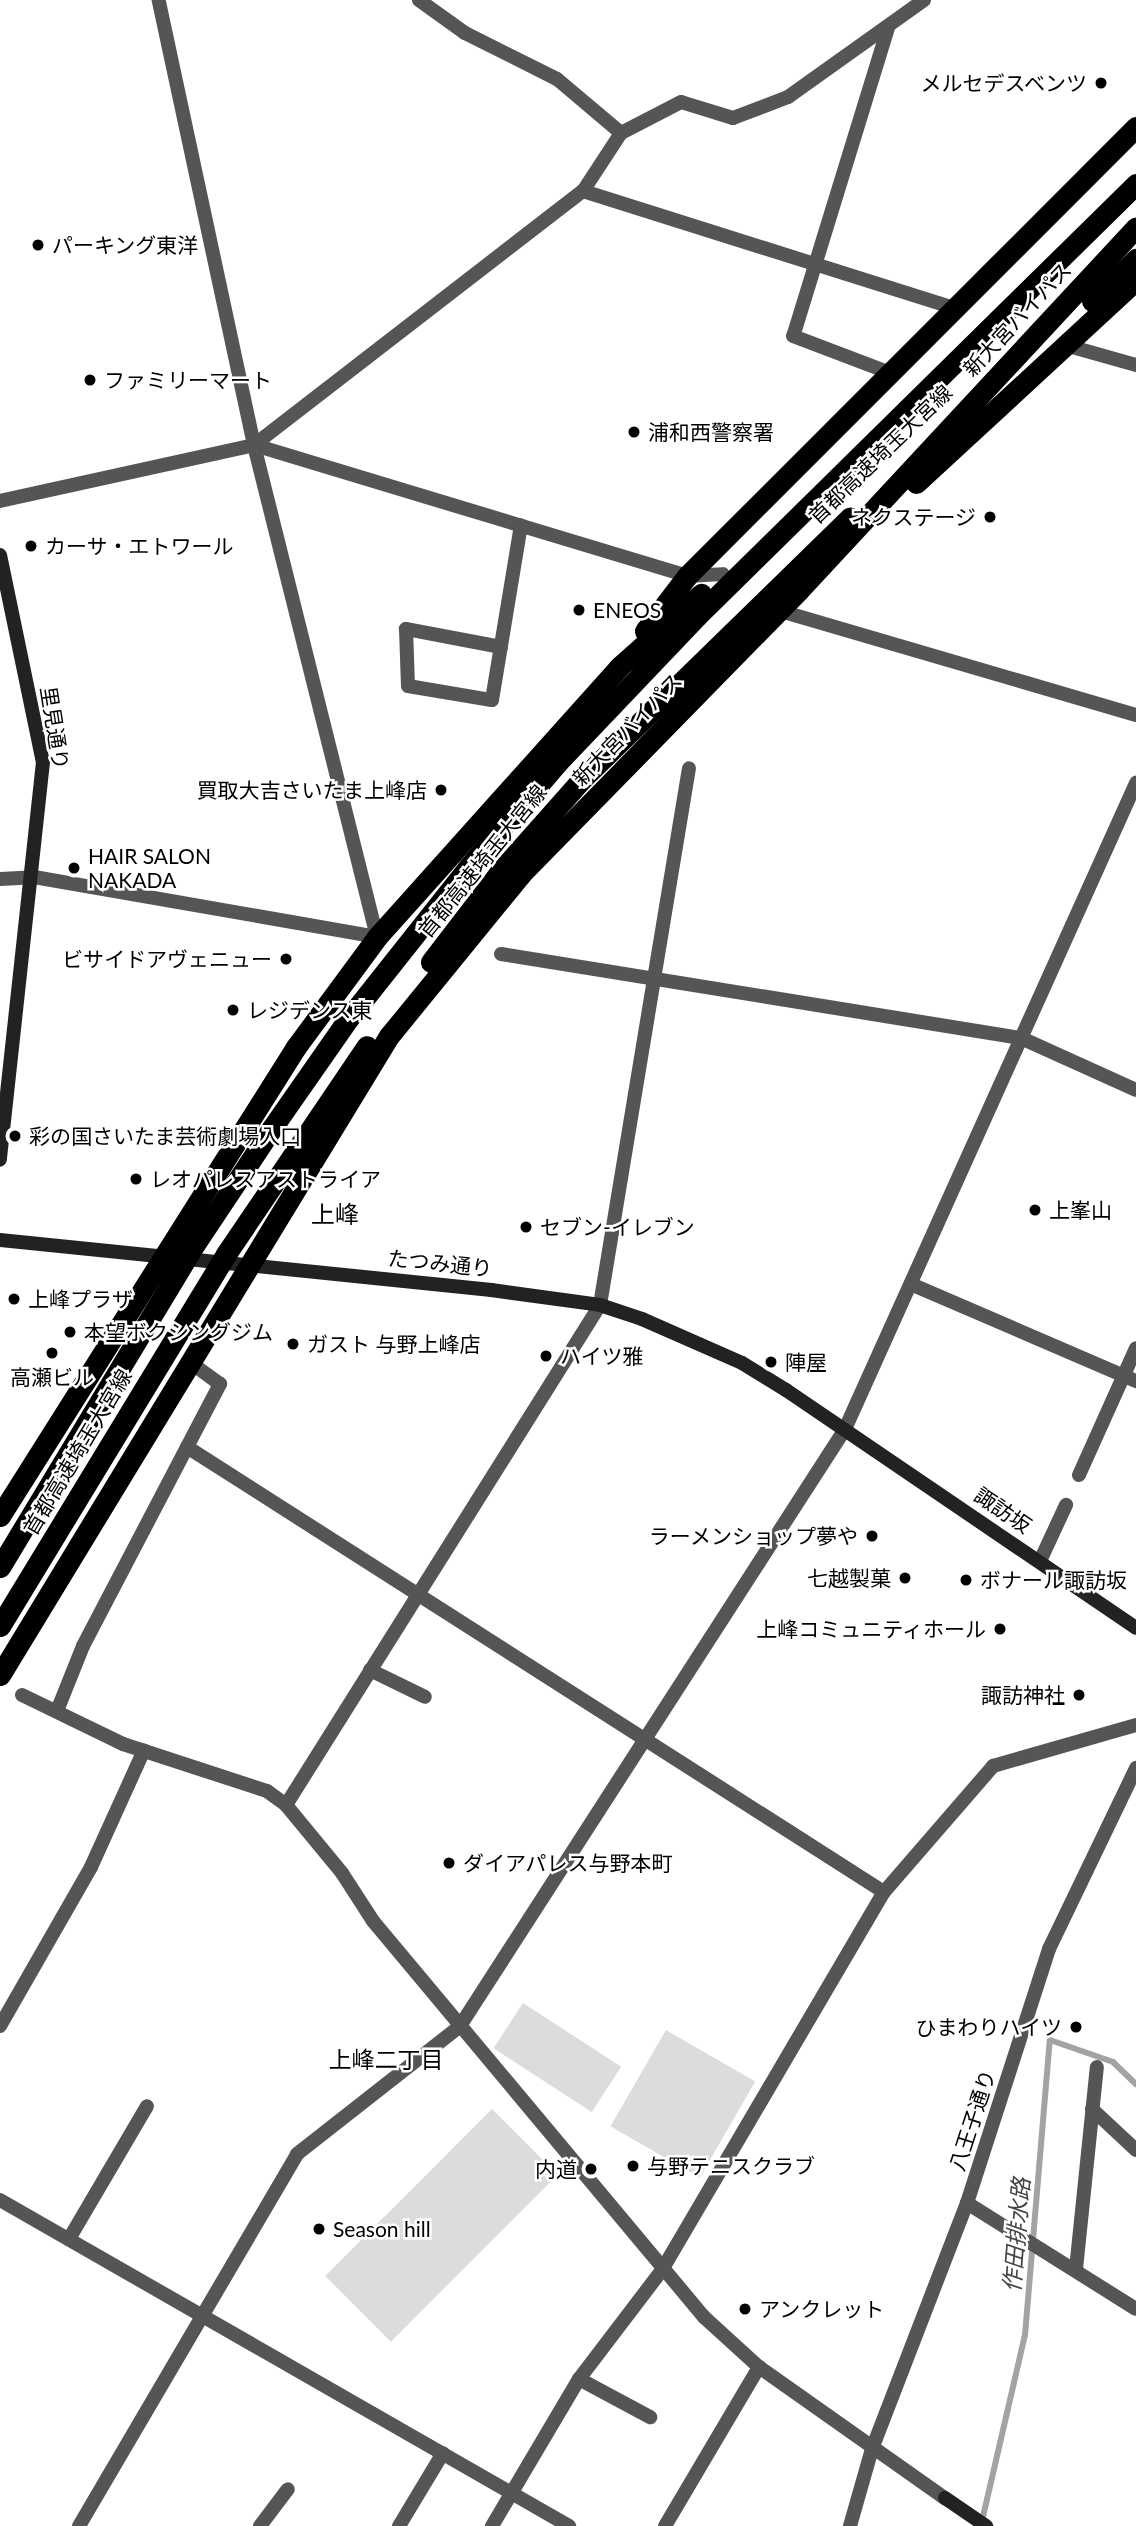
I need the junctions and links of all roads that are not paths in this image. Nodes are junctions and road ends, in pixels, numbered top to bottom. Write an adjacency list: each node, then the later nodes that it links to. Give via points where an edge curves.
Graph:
1 (159, 0): 19 (street)
2 (419, 0): 6 (street, via 465,33 557,79)
3 (924, 0): 4 (street)
4 (888, 28): 6 (street, via 789,97 733,118 681,102); 13 (street)
5 (1136, 127): 15 (highway)
6 (621, 133): 9 (street)
7 (1136, 184): 55 (highway, 首都高速埼玉大宮線, via 697,617 558,762 470,865 348,1019 272,1128 195,1244)
8 (1136, 190): 24 (highway, 新大宮バイパス)
9 (583, 191): 13 (street); 19 (street)
10 (1136, 227): 26 (highway, 新大宮バイパス)
11 (1136, 236): 20 (highway, 首都高速埼玉大宮線)
12 (1136, 259): 20 (highway, via 1019,372)
13 (817, 261): 15 (street); 18 (street, via 793,337)
14 (1136, 280): 16 (highway)
15 (958, 309): 18 (highway)
16 (1065, 345): 17 (street); 26 (highway)
17 (1136, 365)
18 (892, 374): 25 (highway)
19 (254, 445): 21 (street); 22 (street); 35 (street)
20 (896, 474): 57 (highway, 首都高速埼玉大宮線, via 583,778 499,873 298,1144)
21 (0, 501)
22 (521, 525): 25 (street); 28 (street)
23 (0, 555): 33 (main road, 里見通り, via 43,761)
24 (723, 574): 25 (street); 29 (highway, 新大宮バイパス)
25 (687, 576): 29 (highway)
26 (799, 590): 27 (highway, 新大宮バイパス)
27 (777, 610): 30 (street); 43 (highway, 新大宮バイパス, via 521,874 454,955 389,1036)
28 (501, 647): 28 (street, via 492,700 408,686 406,629)
29 (619, 667): 35 (highway, 新大宮バイパス)
30 (1136, 715)
31 (689, 768): 37 (street)
32 (1136, 783): 38 (street)
33 (34, 877): 34 (street); 35 (street); 40 (main road, 里見通り)
34 (0, 878)
35 (377, 937): 42 (highway, 新大宮バイパス, via 296,1046)
36 (501, 954): 37 (street)
37 (655, 978): 38 (street); 45 (street)
38 (1021, 1038): 39 (street); 44 (street)
39 (1136, 1090)
40 (0, 1160)
41 (0, 1240): 42 (main road, たつみ通り)
42 (164, 1254): 43 (main road, たつみ通り); 53 (highway, 新大宮バイパス)
43 (247, 1263): 45 (main road, たつみ通り); 47 (highway, 新大宮バイパス)
44 (913, 1286): 48 (street); 49 (street)
45 (600, 1305): 49 (main road, たつみ通り, via 742,1363); 56 (street)
46 (1136, 1349): 48 (street)
47 (188, 1361): 50 (street, via 220,1384); 60 (highway, 新大宮バイパス)
48 (1130, 1378): 51 (street)
49 (845, 1429): 54 (main road, 諏訪坂); 65 (street)
50 (187, 1447): 56 (street); 63 (street, via 83,1646)
51 (1079, 1475)
52 (1066, 1505): 54 (street)
53 (0, 1516)
54 (1040, 1561): 58 (main road, 諏訪坂)
55 (0, 1567)
56 (419, 1595): 59 (street); 65 (street)
57 (0, 1626)
58 (1136, 1628)
59 (370, 1670): 62 (street); 69 (street)
60 (0, 1675)
61 (22, 1695): 63 (street)
62 (425, 1697)
63 (57, 1711): 66 (street)
64 (1136, 1725): 70 (street, via 993,1766)
65 (645, 1740): 70 (street); 72 (street)
66 (144, 1750): 69 (street, via 267,1791); 71 (street, via 91,1867)
67 (1136, 1768): 68 (street, 八王子通り)
68 (1132, 1785): 78 (street, 八王子通り, via 1049,1949)
69 (286, 1805): 72 (street)
70 (884, 1892): 81 (street)
71 (0, 2026)
72 (460, 2026): 81 (street); 83 (street, via 297,2154)
73 (1097, 2067): 75 (street)
74 (147, 2106): 79 (street)
75 (1093, 2109): 76 (street); 80 (street)
76 (1136, 2150)
77 (0, 2200): 79 (street)
78 (967, 2203): 80 (street); 87 (street, 八王子通り)
79 (69, 2239): 83 (street)
80 (1076, 2269): 82 (street)
81 (662, 2270): 84 (street, via 704,2317); 85 (street)
82 (1136, 2309)
83 (201, 2315): 88 (street); 93 (street)
84 (760, 2367): 87 (street); 98 (street)
85 (579, 2379): 86 (street); 90 (street)
86 (650, 2417)
87 (872, 2449): 91 (street); 99 (street, 八王子通り)
88 (443, 2453): 90 (street); 95 (street)
89 (288, 2489): 94 (street)
90 (513, 2494): 96 (street); 97 (street)
91 (945, 2498): 92 (main road)
92 (978, 2524)
93 (79, 2526)
94 (260, 2526)
95 (399, 2526)
96 (492, 2526)
97 (569, 2526)
98 (665, 2526)
99 (850, 2526)

